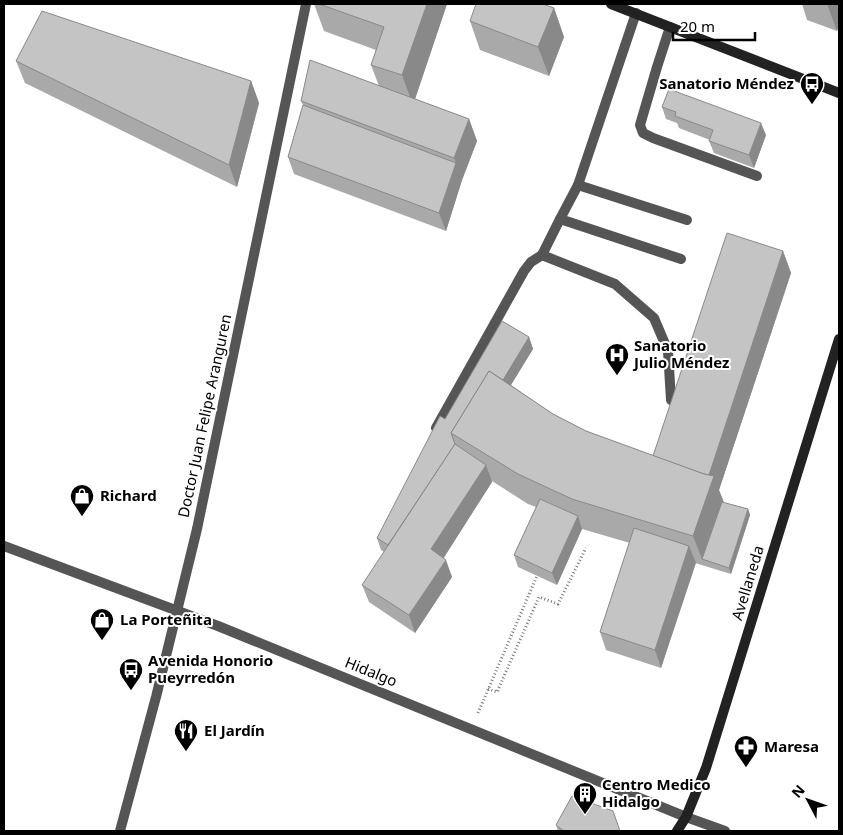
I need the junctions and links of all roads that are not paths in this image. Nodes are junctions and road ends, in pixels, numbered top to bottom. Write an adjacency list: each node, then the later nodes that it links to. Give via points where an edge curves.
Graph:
1 (306, 4): 16 (street, Doctor Juan Felipe Aranguren, via 209,473)
2 (611, 4): 3 (street)
3 (636, 13): 4 (street); 7 (street)
4 (670, 27): 5 (street); 6 (street, via 640,125 643,133)
5 (839, 93)
6 (757, 176)
7 (578, 186): 8 (street); 9 (street)
8 (560, 219): 10 (street); 11 (street)
9 (687, 220)
10 (542, 255): 13 (street, via 615,284 654,318 668,351); 14 (street, via 524,271)
11 (681, 259)
12 (839, 339): 17 (street, Avellaneda, via 706,768)
13 (671, 400)
14 (430, 439)
15 (4, 546): 16 (street, Hidalgo)
16 (177, 610): 17 (street, Hidalgo); 18 (street, Doctor Juan Felipe Aranguren)
17 (686, 817): 19 (street, Avellaneda); 20 (street, Hidalgo)
18 (120, 831)
19 (676, 831)
20 (725, 831)

